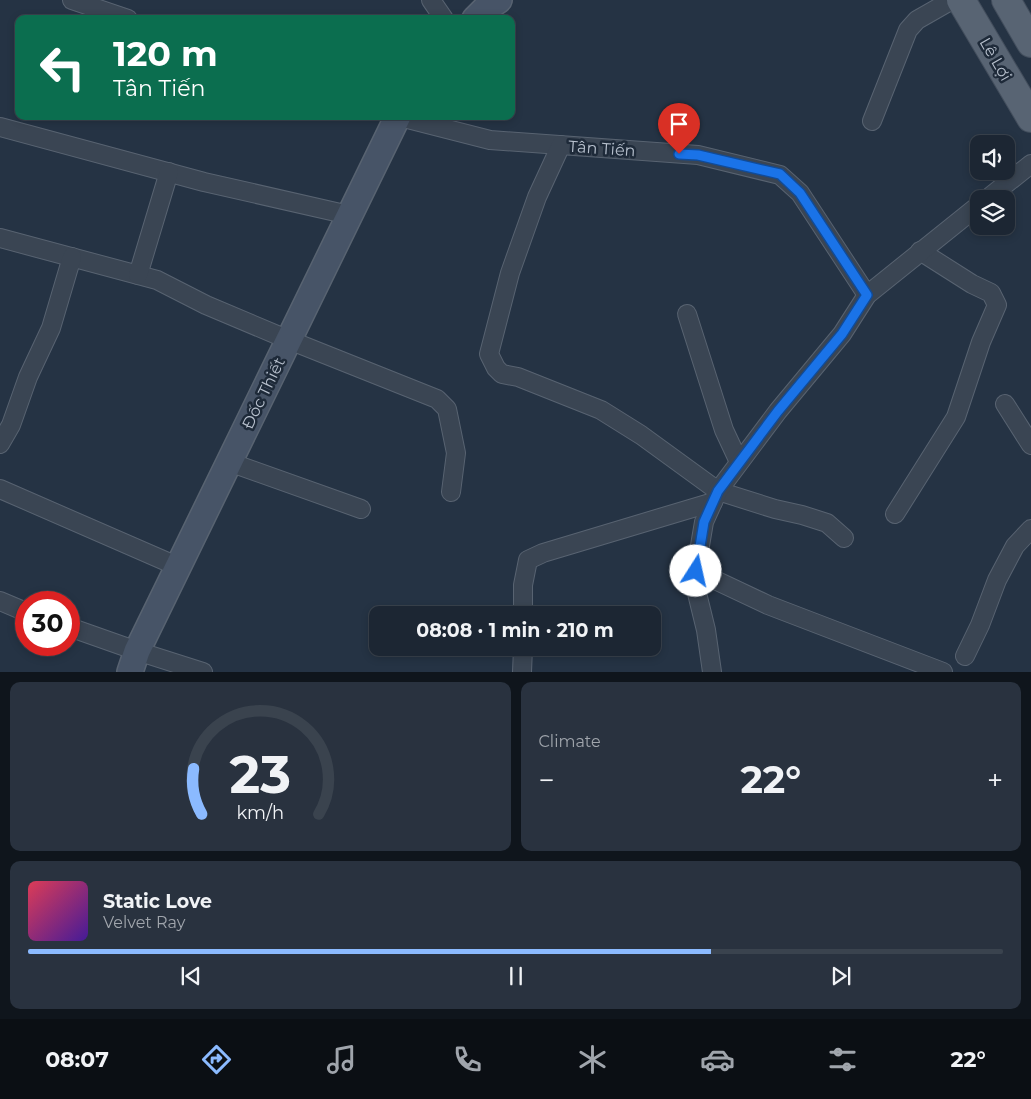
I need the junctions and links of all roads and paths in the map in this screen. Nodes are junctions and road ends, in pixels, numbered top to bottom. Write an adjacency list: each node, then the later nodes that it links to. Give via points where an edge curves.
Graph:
1 (72, 0): 7 (street)
2 (431, 0): 8 (street)
3 (499, 0): 9 (street)
4 (952, 0): 14 (street, via 918,20 908,30)
5 (961, 0): 11 (main road, Lê Lợi)
6 (1006, 0): 10 (main road)
7 (116, 15)
8 (441, 15)
9 (479, 15)
10 (1031, 43)
11 (1031, 118)
12 (395, 120): 21 (street, Đốc Thiết)
13 (412, 120): 16 (street, Tân Tiến, via 490,140)
14 (872, 121)
15 (0, 126): 18 (street)
16 (561, 145): 26 (street, Tân Tiến, via 698,155 780,174 800,193); 36 (street, via 510,273 489,354 502,374 518,377 601,410 641,435)
17 (1031, 164): 19 (street)
18 (169, 172): 21 (street); 25 (street)
19 (998, 190)
20 (970, 212): 23 (street)
21 (350, 215): 28 (street, Đốc Thiết)
22 (0, 238): 24 (street)
23 (920, 252): 26 (street); 38 (street, via 991,293 997,305 956,417)
24 (72, 258): 25 (street); 30 (street, via 51,328)
25 (138, 275): 28 (street, via 156,280)
26 (867, 295): 33 (street, via 842,334)
27 (687, 314): 33 (street, via 724,430)
28 (289, 340): 32 (street, Đốc Thiết); 35 (street, via 437,399 447,409 456,453)
29 (1005, 404): 31 (street)
30 (0, 444)
31 (1031, 445)
32 (229, 462): 37 (street); 41 (street, Đốc Thiết)
33 (739, 462): 36 (street)
34 (0, 489): 41 (street)
35 (451, 492)
36 (716, 496): 40 (street, via 827,523); 42 (street, via 704,522); 44 (street, via 528,560)
37 (361, 509)
38 (895, 514)
39 (1031, 529): 48 (street, via 1015,546 997,580)
40 (844, 538)
41 (179, 567): 49 (street, Đốc Thiết)
42 (696, 571): 52 (street, via 694,581); 53 (street, via 768,606)
43 (0, 601): 45 (street)
44 (523, 606)
45 (15, 607)
46 (80, 633): 49 (street)
47 (523, 656): 51 (street)
48 (965, 656)
49 (134, 662): 50 (street)
50 (203, 672)
51 (522, 672)
52 (712, 672)
53 (943, 672)

